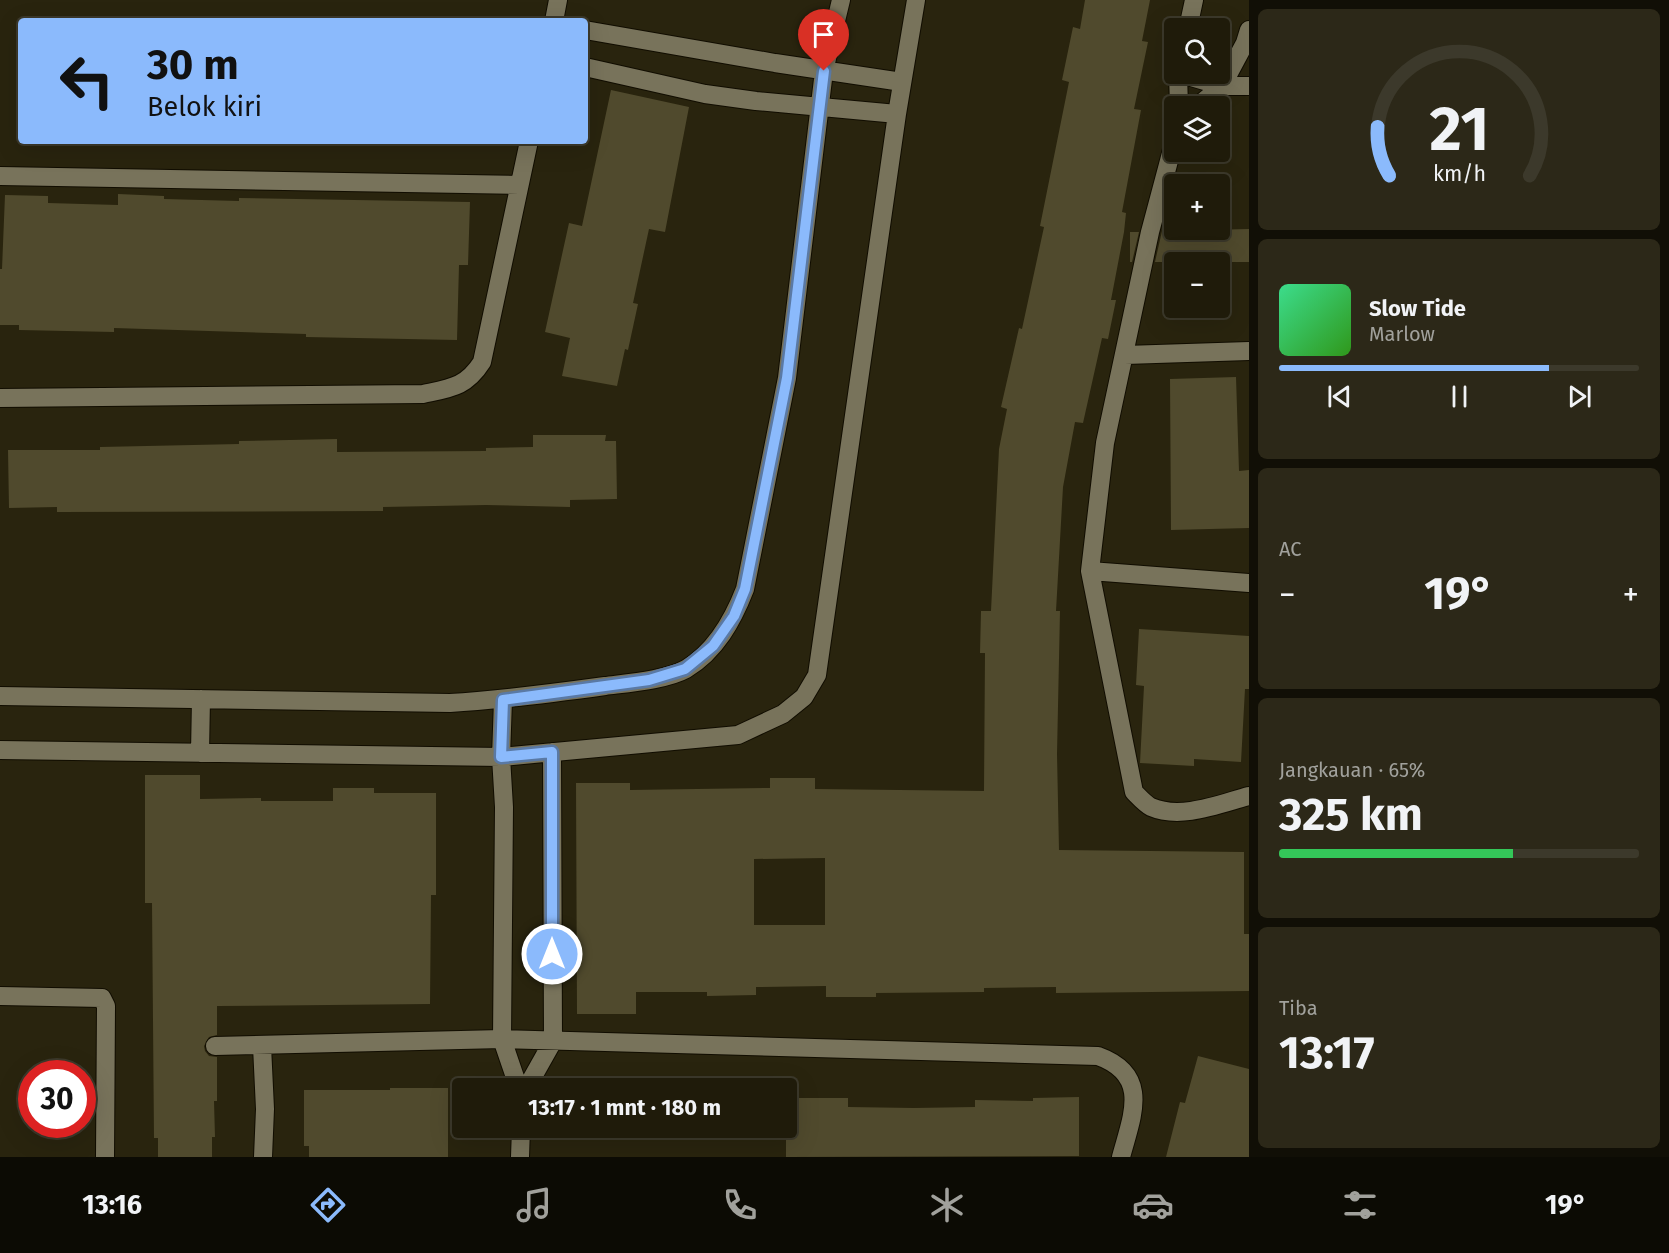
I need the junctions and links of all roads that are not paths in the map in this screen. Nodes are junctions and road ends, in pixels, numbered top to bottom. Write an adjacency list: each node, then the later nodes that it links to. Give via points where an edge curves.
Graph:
1 (558, 0): 5 (street)
2 (841, 0): 10 (street)
3 (916, 0): 11 (street)
4 (1194, 0): 6 (street)
5 (555, 18)
6 (1190, 18)
7 (1249, 30): 13 (street)
8 (588, 31): 10 (street)
9 (588, 68): 16 (street, via 705,94)
10 (824, 71): 11 (street); 16 (street)
11 (902, 82): 17 (street)
12 (1215, 84): 13 (street)
13 (1222, 86): 14 (street); 15 (street)
14 (1249, 86)
15 (1210, 96)
16 (821, 107): 17 (street); 29 (street, via 787,378 745,589 734,616 713,646 685,669 649,680)
17 (897, 114): 31 (street, via 817,675 804,697 783,714 738,735)
18 (528, 144): 21 (street)
19 (1169, 162): 23 (street)
20 (0, 176): 21 (street)
21 (519, 185): 24 (street, via 482,362 472,376 452,388 423,394)
22 (1249, 351): 23 (street)
23 (1125, 355): 25 (street, via 1105,443)
24 (0, 398)
25 (1090, 571): 26 (street); 34 (street, via 1134,792 1149,807 1167,812 1191,811)
26 (1249, 583)
27 (0, 696): 28 (street)
28 (201, 699): 29 (street, via 450,703); 32 (street)
29 (503, 700): 33 (street)
30 (0, 750): 32 (street)
31 (552, 752): 33 (street); 37 (street)
32 (200, 753): 33 (street)
33 (501, 757): 36 (street)
34 (1249, 796)
35 (0, 996): 43 (street, via 102,998 106,1006)
36 (502, 1039): 37 (street); 39 (street); 40 (street)
37 (553, 1041): 41 (street); 46 (street, via 1098,1056 1114,1062 1133,1089 1135,1105)
38 (215, 1046): 39 (street)
39 (262, 1046): 44 (street)
40 (515, 1078)
41 (532, 1078)
42 (521, 1138): 45 (street)
43 (105, 1157)
44 (263, 1157)
45 (520, 1157)
46 (1121, 1157)

